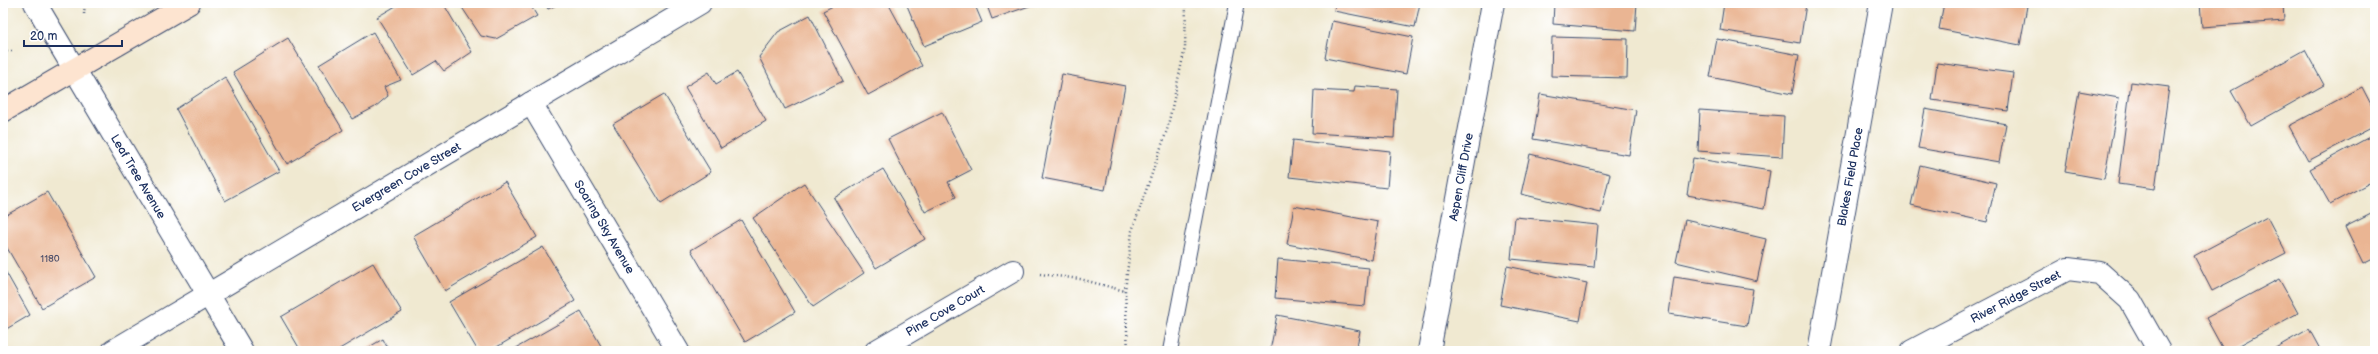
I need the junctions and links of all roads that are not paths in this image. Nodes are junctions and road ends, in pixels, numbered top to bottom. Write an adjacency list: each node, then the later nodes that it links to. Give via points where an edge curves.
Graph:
1 (35, 3): 7 (street, Leaf Tree Avenue)
2 (189, 3): 7 (street)
3 (700, 3): 8 (street, Evergreen Cove Street)
4 (1237, 3): 16 (lane)
5 (1493, 3): 17 (street, Aspen Cliff Drive)
6 (1881, 3): 18 (street, Blakes Field Place)
7 (75, 69): 9 (street); 11 (street, Leaf Tree Avenue)
8 (531, 103): 11 (street, Evergreen Cove Street); 14 (street, Soaring Sky Avenue)
9 (3, 111)
10 (1013, 271): 15 (street, Pine Cove Court)
11 (208, 294): 12 (street, Evergreen Cove Street); 13 (street, Leaf Tree Avenue)
12 (113, 351)
13 (242, 351)
14 (678, 351)
15 (876, 351)
16 (1170, 351)
17 (1429, 351)
18 (1819, 351)
19 (1912, 351): 20 (street, River Ridge Street, via 2068,269 2100,274 2130,300)
20 (2159, 351)

